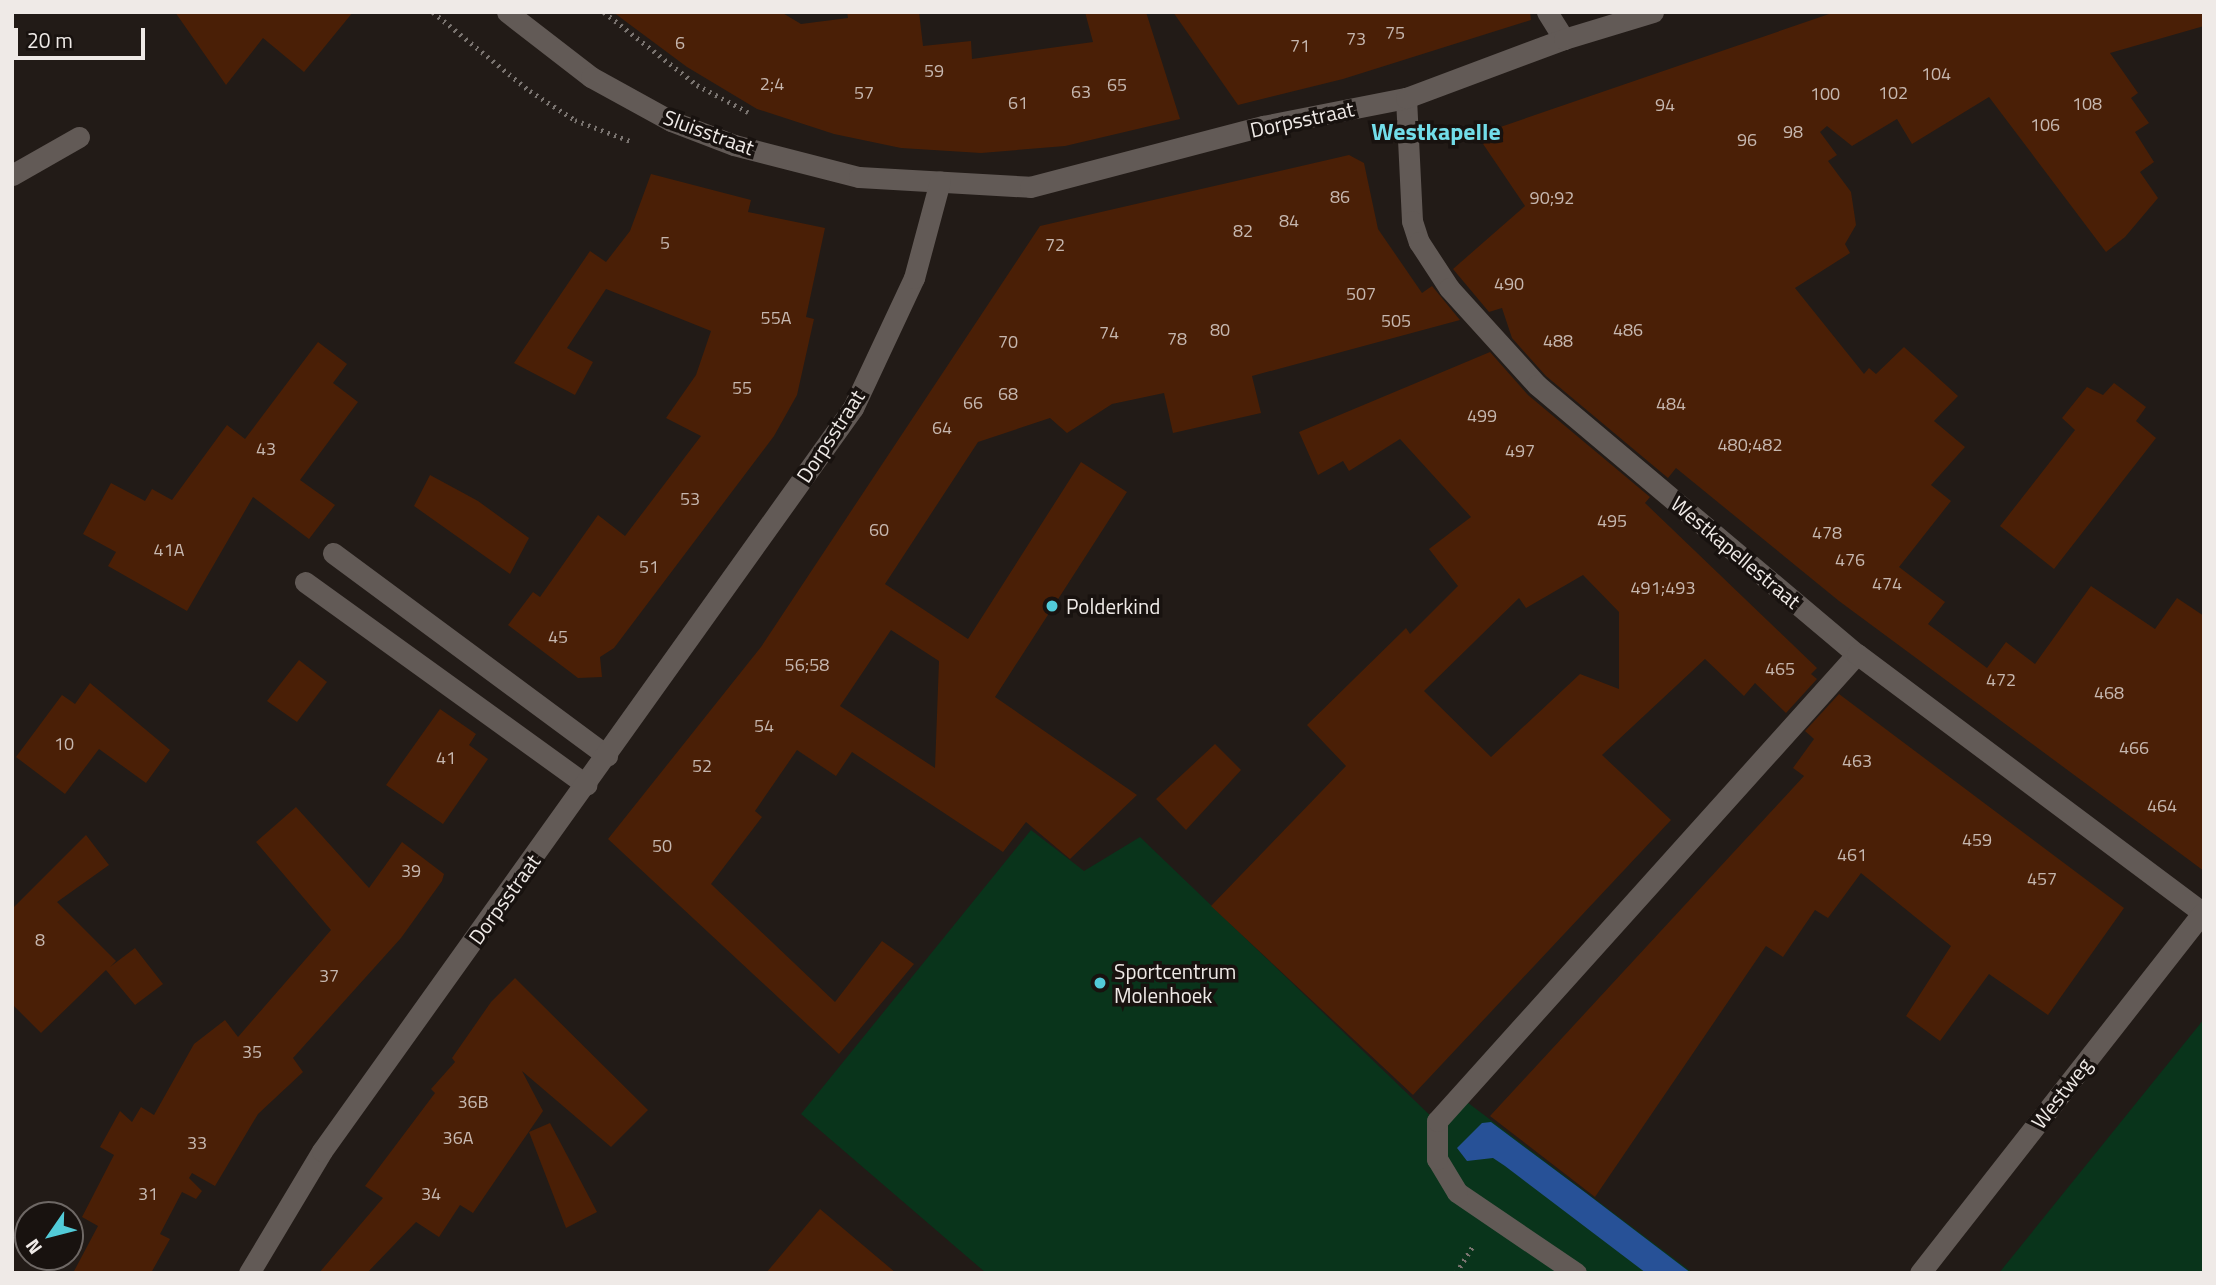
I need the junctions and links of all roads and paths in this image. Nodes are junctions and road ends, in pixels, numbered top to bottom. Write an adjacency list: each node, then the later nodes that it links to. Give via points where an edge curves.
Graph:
1 (507, 12): 10 (street, Sluisstraat, via 591,78 683,126 734,145 859,177)
2 (604, 12): 7 (path, via 697,85)
3 (1547, 12): 5 (street)
4 (1653, 12): 5 (street, Dorpsstraat)
5 (1564, 39): 6 (street, Dorpsstraat)
6 (1406, 98): 10 (street, Dorpsstraat, via 1263,126 1030,187); 13 (street, Westkapellestraat, via 1412,221 1419,242 1449,288 1537,385)
7 (755, 116)
8 (79, 137): 9 (street)
9 (12, 175)
10 (940, 181): 14 (street, Dorpsstraat, via 914,278 853,408)
11 (333, 553): 14 (street)
12 (305, 582): 15 (street)
13 (1857, 654): 16 (street, Westkapellestraat); 18 (street, via 1437,1121 1437,1160 1457,1192)
14 (607, 756): 15 (street, Dorpsstraat)
15 (586, 785): 17 (street, Dorpsstraat, via 322,1151)
16 (2203, 914): 19 (street, Westweg)
17 (249, 1273)
18 (1576, 1273)
19 (1920, 1273)

